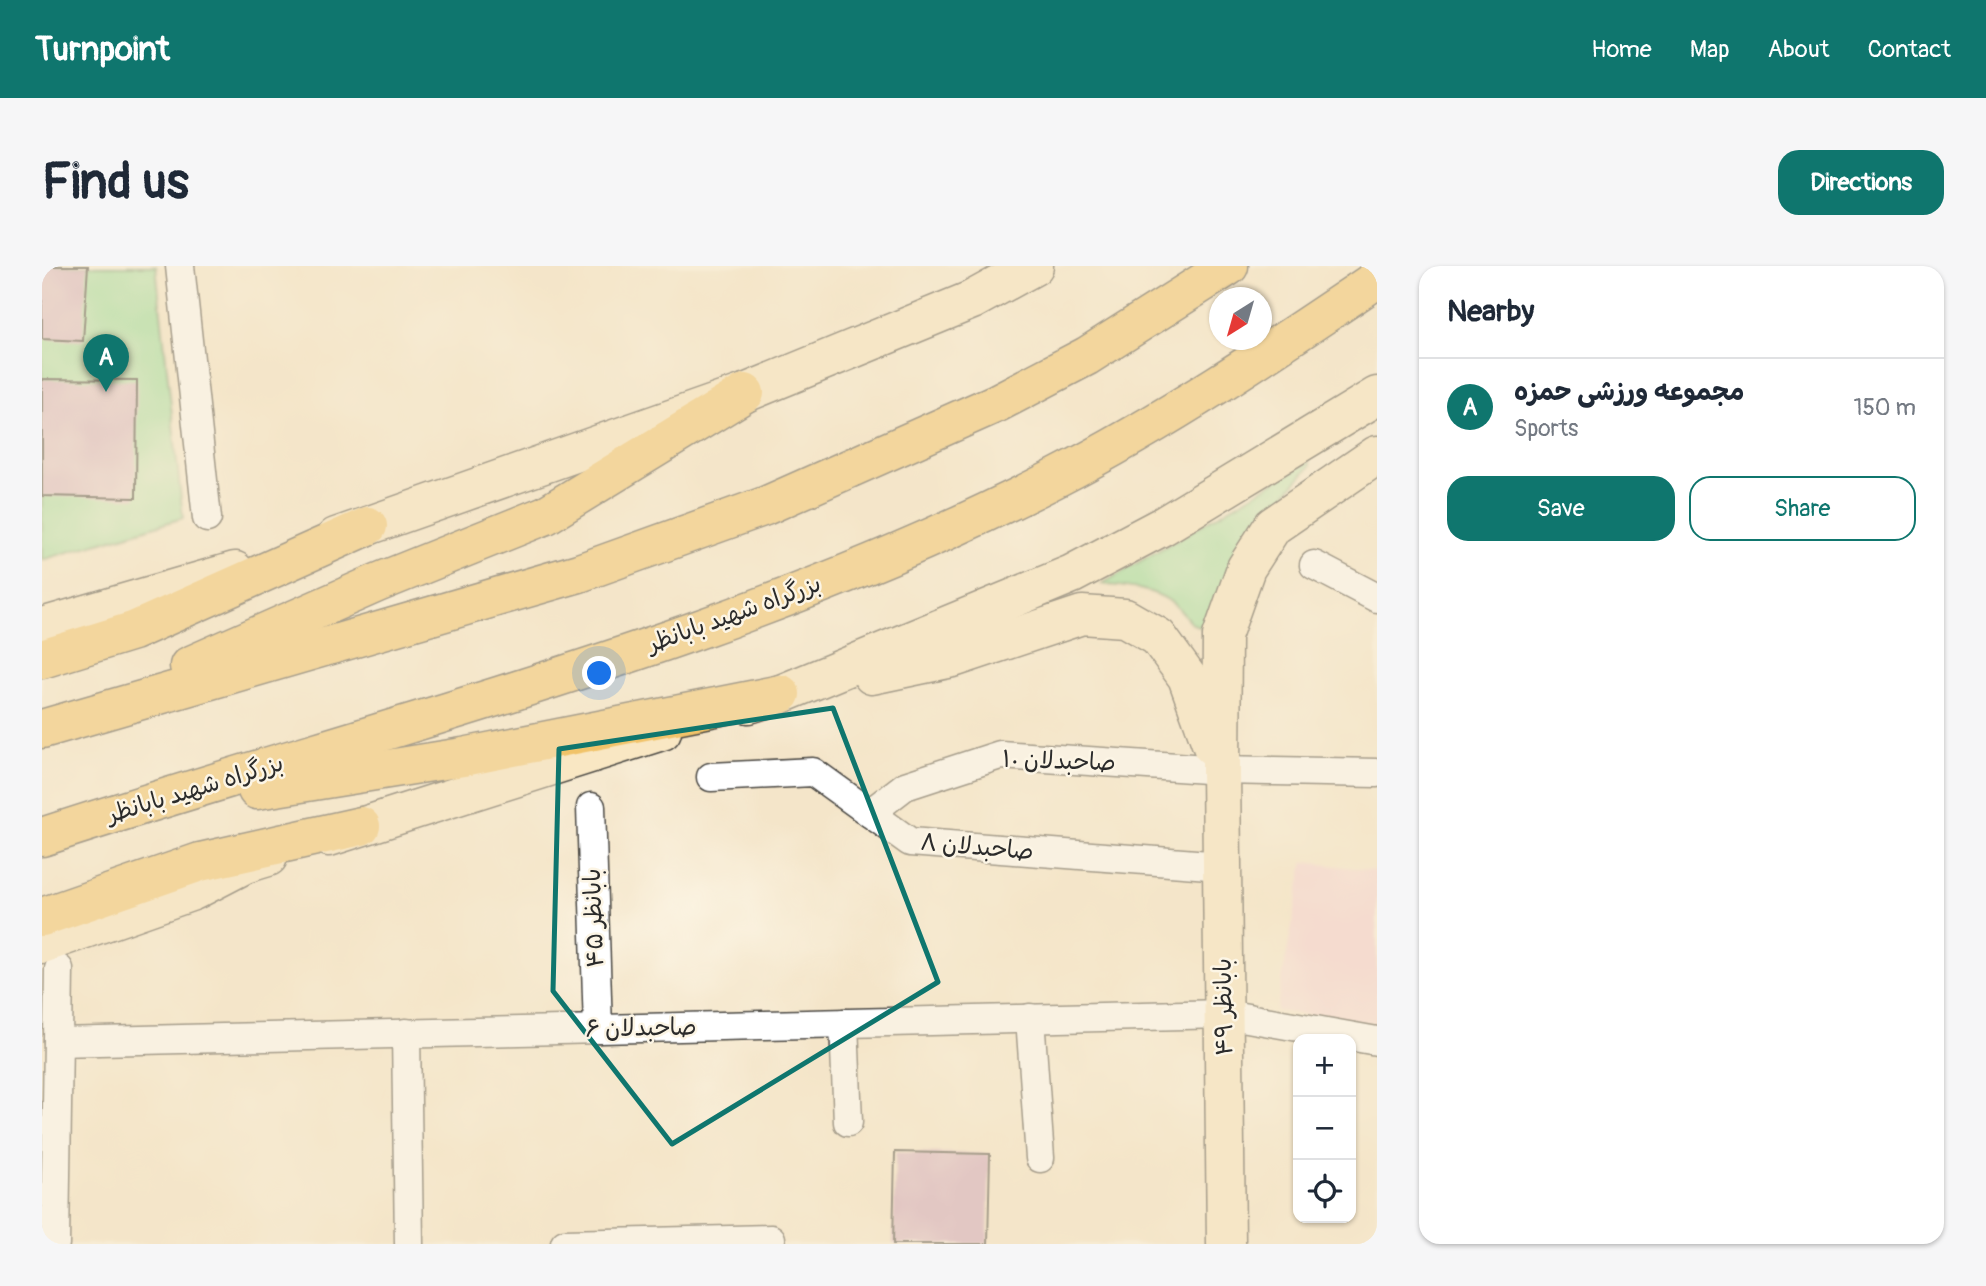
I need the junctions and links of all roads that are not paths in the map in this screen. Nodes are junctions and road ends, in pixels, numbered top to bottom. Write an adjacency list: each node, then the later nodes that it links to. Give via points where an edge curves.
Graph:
1 (180, 266): 10 (street)
2 (999, 266): 6 (main road)
3 (1034, 266): 6 (main road)
4 (1229, 266): 17 (highway, via 1087,356 997,404 765,506 579,573)
5 (1377, 279): 23 (highway, بزرگراه شهید بابانظر, via 1150,426 1053,480 940,532 816,584 621,655)
6 (972, 300): 7 (main road)
7 (746, 393): 11 (main road); 17 (highway, via 545,515)
8 (1377, 396): 16 (main road, via 1163,526 1072,574)
9 (1377, 455): 18 (main road, بابانظر ۴۹, via 1273,526 1246,568 1222,636)
10 (207, 518)
11 (368, 526): 14 (main road, via 210,580); 15 (highway, via 133,631)
12 (1314, 565): 13 (street)
13 (1377, 598)
14 (42, 627)
15 (42, 659)
16 (781, 694): 18 (main road, via 953,658 1082,615 1125,618 1158,637 1187,677); 23 (highway, via 463,757); 24 (main road)
17 (47, 727)
18 (1221, 770): 19 (street, صاحبدلان ۱۰); 22 (street, صاحبدلان ۱۰, via 1000,755 905,786); 26 (main road, بابانظر ۴۹)
19 (1377, 773)
20 (711, 777): 22 (street, صاحبدلان ۸, via 813,772)
21 (591, 807): 32 (street, بابانظر ۴۵)
22 (870, 813): 26 (street, صاحبدلان ۸, via 910,842)
23 (113, 814): 25 (highway, بزرگراه شهید بابانظر)
24 (361, 826): 27 (highway, via 200,862); 28 (main road, via 245,864)
25 (42, 837)
26 (1222, 866): 29 (main road, بابانظر ۴۹)
27 (42, 917)
28 (51, 956): 35 (street)
29 (1225, 1014): 30 (street, صاحبدلان ۶); 34 (street, صاحبدلان ۶); 44 (main road, بابانظر ۴۹)
30 (1030, 1018): 31 (street, صاحبدلان ۶); 37 (street)
31 (844, 1023): 32 (street, صاحبدلان ۶); 36 (street)
32 (598, 1029): 33 (street, صاحبدلان ۶)
33 (406, 1033): 35 (street, صاحبدلان ۶); 42 (street)
34 (1377, 1041)
35 (58, 1042): 38 (street)
36 (848, 1122)
37 (1040, 1158)
38 (49, 1205): 41 (street)
39 (771, 1239): 40 (street)
40 (649, 1243): 43 (street)
41 (55, 1244)
42 (409, 1244)
43 (565, 1244)
44 (1226, 1244)

